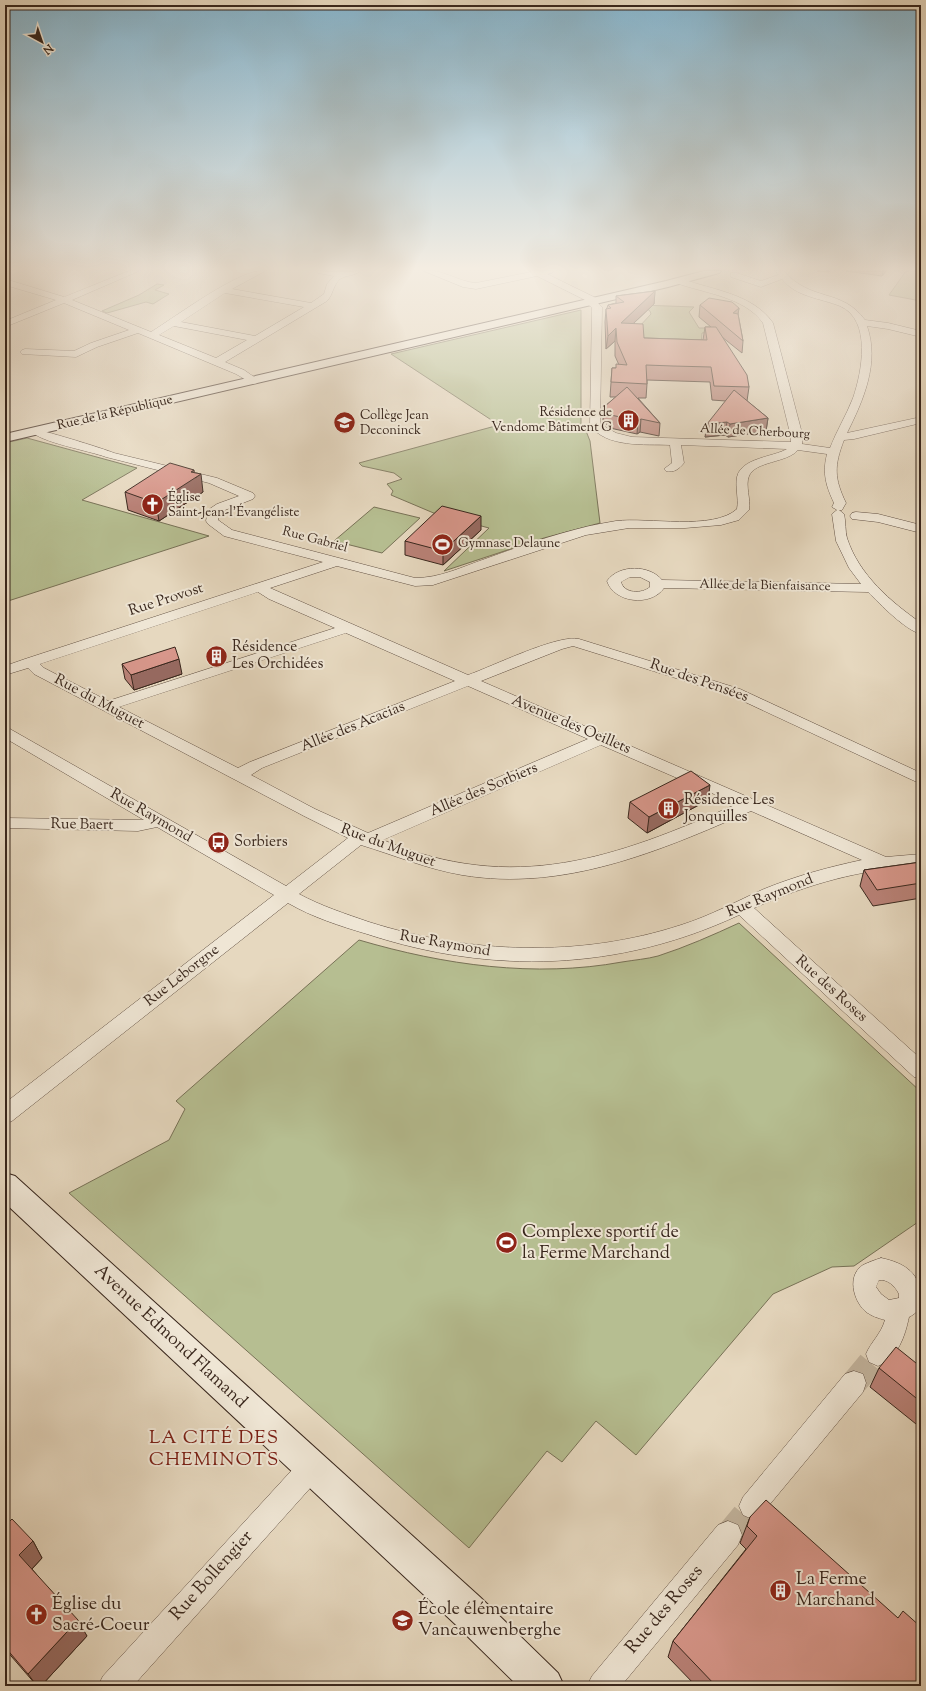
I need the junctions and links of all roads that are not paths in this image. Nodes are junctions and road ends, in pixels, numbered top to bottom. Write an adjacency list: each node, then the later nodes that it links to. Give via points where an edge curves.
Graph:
1 (84, 350): 8 (street, via 76,354)
2 (187, 350): 9 (street)
3 (238, 350): 9 (street)
4 (385, 350): 10 (street, Rue de la République)
5 (596, 350): 15 (street, Allée de Cherbourg, via 597,428 624,439)
6 (775, 350): 16 (street, via 797,437)
7 (866, 350): 13 (street, via 857,402)
8 (25, 352)
9 (217, 362): 10 (street)
10 (253, 381): 12 (street, Rue de la République)
11 (921, 420): 13 (street, via 854,436)
12 (36, 431): 14 (street, Rue de la République); 21 (street, Rue Gabriel, via 110,455 230,486 249,496 212,513 212,521 222,530 250,540)
13 (839, 436): 17 (street)
14 (5, 438)
15 (675, 441): 16 (street, Allée de Cherbourg); 18 (street, via 678,463)
16 (796, 446): 17 (street, Allée de Cherbourg); 21 (street, Rue Gabriel, via 787,454 755,465 746,471 743,477 743,508 740,515 730,520 707,524 634,523 609,526 422,583)
17 (834, 452): 19 (street, via 830,477 840,502)
18 (670, 468)
19 (838, 510): 20 (street, via 844,516 855,512); 24 (street, via 839,532 844,545 853,563)
20 (921, 529)
21 (338, 561): 23 (street, Rue Provost)
22 (658, 584): 24 (street, Allée de la Bienfaisance)
23 (259, 587): 25 (street, Avenue des Oeillets); 27 (street, Rue Provost)
24 (872, 588): 26 (street)
25 (347, 628): 29 (street, Avenue des Oeillets); 30 (street)
26 (921, 630)
27 (30, 662): 28 (street, Rue Provost); 30 (street, Rue du Muguet, via 39,671)
28 (5, 671)
29 (469, 681): 32 (street, Avenue des Oeillets); 33 (street, Allée des Acacias, via 256,765); 34 (street, Rue des Pensées, via 561,644 582,643 738,693)
30 (107, 706): 33 (street, Rue du Muguet)
31 (5, 732): 36 (street, Rue Raymond)
32 (603, 738): 35 (street, Avenue des Oeillets); 38 (street, Allée des Sorbiers)
33 (238, 775): 38 (street, Rue du Muguet)
34 (921, 779)
35 (752, 804): 38 (street, Rue du Muguet, via 686,833 628,854 594,864 547,872 503,873 454,868 417,859); 41 (street, Avenue des Oeillets)
36 (158, 820): 37 (street, Rue Baert, via 138,826); 42 (street, Rue Raymond)
37 (5, 823)
38 (362, 839): 42 (street, Rue Leborgne)
39 (921, 848): 41 (street)
40 (921, 860): 41 (street, Rue Raymond)
41 (892, 861): 43 (street, Rue Raymond, via 854,867 812,878)
42 (286, 895): 43 (street, Rue Raymond, via 340,919 408,939 460,949 522,955 584,954 632,946 687,930); 45 (street, Rue Leborgne)
43 (741, 907): 44 (street, Rue des Roses)
44 (921, 1071)
45 (5, 1115)
46 (5, 1185): 51 (street, Avenue Edmond Flamand)
47 (915, 1286): 48 (street, via 910,1302); 48 (street, via 888,1270 873,1271 866,1278 865,1292 872,1302 883,1309)
48 (899, 1311): 49 (street, via 892,1335)
49 (878, 1354)
50 (854, 1383): 52 (street)
51 (312, 1467): 54 (street, Rue Bollengier); 55 (street, Avenue Edmond Flamand)
52 (752, 1506)
53 (728, 1535): 56 (street, Rue des Roses)
54 (113, 1686)
55 (545, 1686)
56 (602, 1686)

